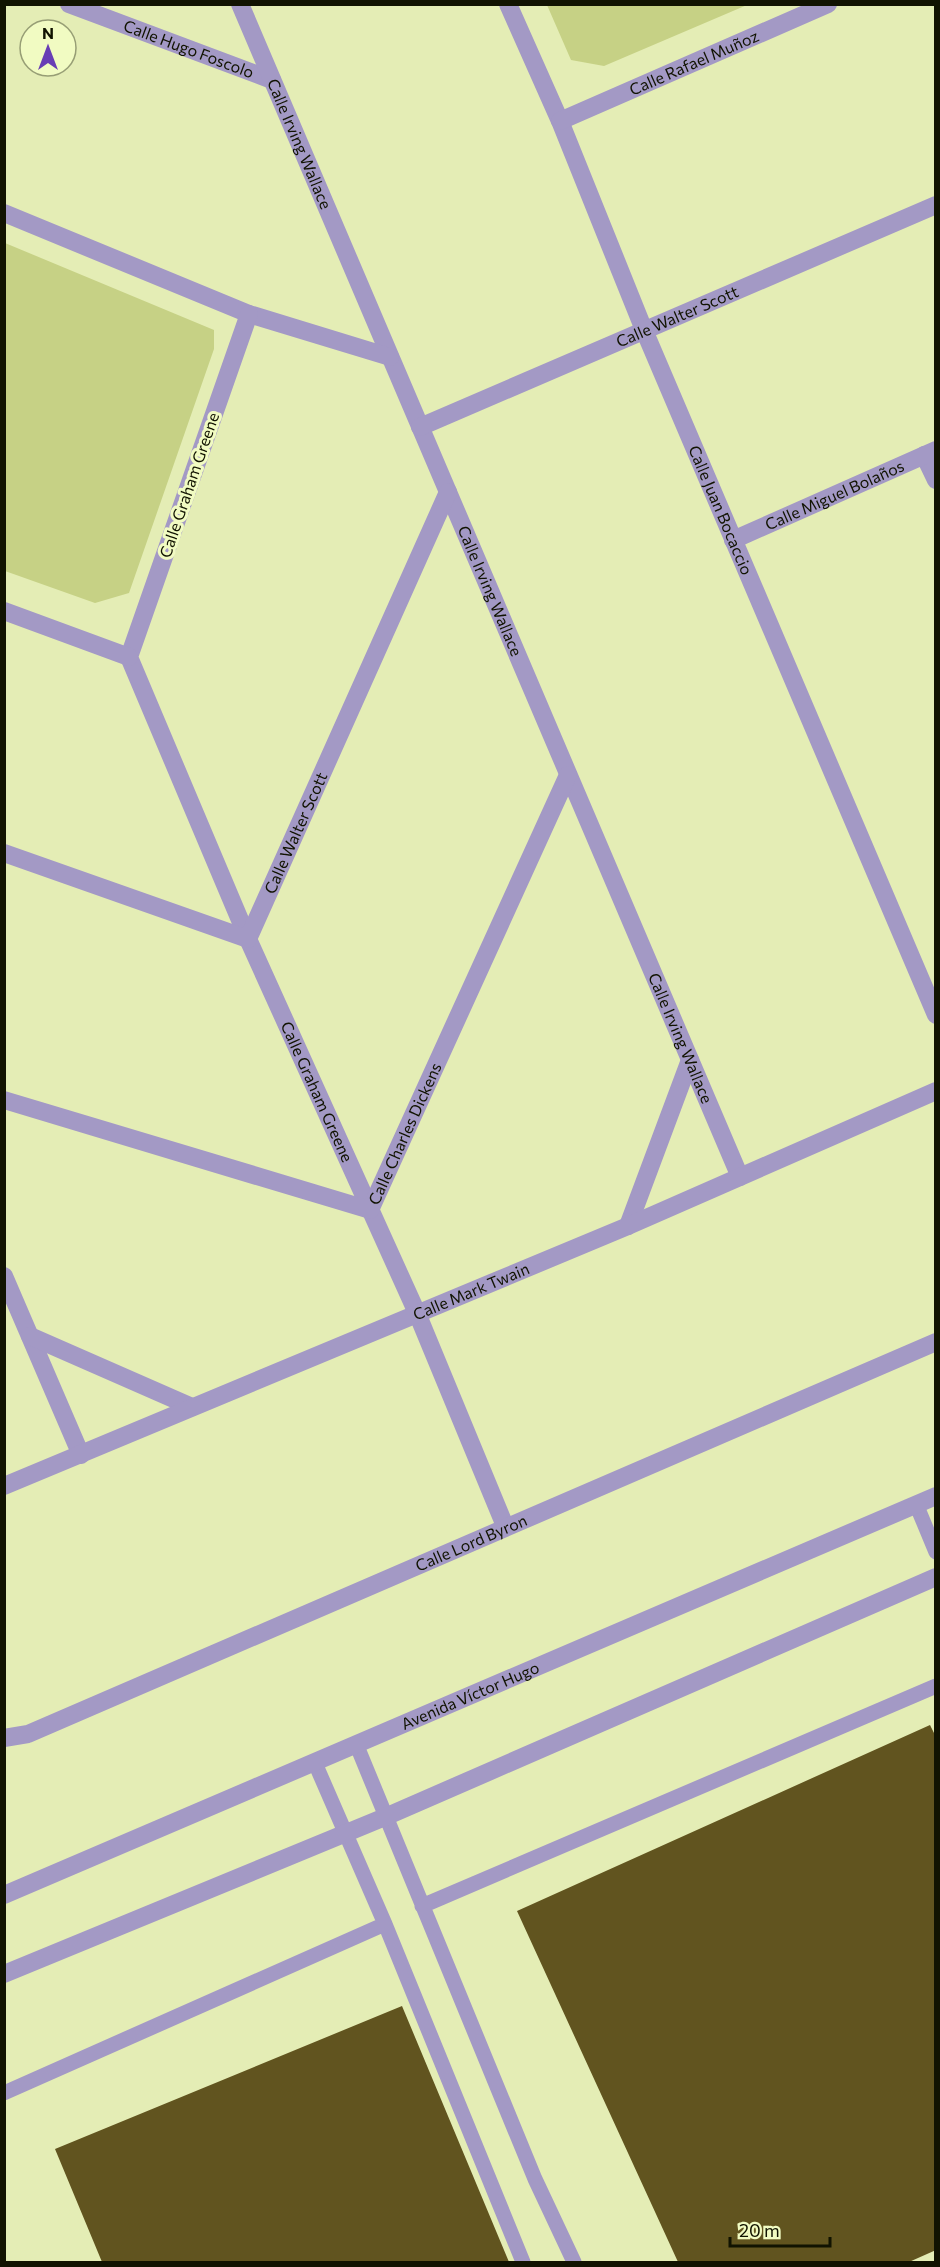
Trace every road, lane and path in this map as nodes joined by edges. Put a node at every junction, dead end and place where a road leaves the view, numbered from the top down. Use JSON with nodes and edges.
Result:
{"nodes":[{"id":1,"x":69,"y":4,"type":"edge"},
{"id":2,"x":240,"y":4,"type":"edge"},
{"id":3,"x":508,"y":4,"type":"edge"},
{"id":4,"x":828,"y":4,"type":"edge"},
{"id":5,"x":272,"y":80,"type":"junction"},
{"id":6,"x":560,"y":121,"type":"junction"},
{"id":7,"x":936,"y":205,"type":"edge"},
{"id":8,"x":4,"y":213,"type":"edge"},
{"id":9,"x":249,"y":314,"type":"junction"},
{"id":10,"x":644,"y":330,"type":"junction"},
{"id":11,"x":390,"y":357,"type":"junction"},
{"id":12,"x":420,"y":428,"type":"junction"},
{"id":13,"x":930,"y":453,"type":"edge"},
{"id":14,"x":936,"y":480,"type":"edge"},
{"id":15,"x":448,"y":492,"type":"junction"},
{"id":16,"x":733,"y":540,"type":"junction"},
{"id":17,"x":4,"y":611,"type":"edge"},
{"id":18,"x":129,"y":657,"type":"junction"},
{"id":19,"x":568,"y":775,"type":"junction"},
{"id":20,"x":4,"y":853,"type":"edge"},
{"id":21,"x":248,"y":939,"type":"junction"},
{"id":22,"x":936,"y":1015,"type":"edge"},
{"id":23,"x":690,"y":1060,"type":"junction"},
{"id":24,"x":936,"y":1091,"type":"edge"},
{"id":25,"x":4,"y":1100,"type":"edge"},
{"id":26,"x":740,"y":1177,"type":"junction"},
{"id":27,"x":370,"y":1210,"type":"junction"},
{"id":28,"x":628,"y":1226,"type":"junction"},
{"id":29,"x":4,"y":1276,"type":"edge"},
{"id":30,"x":417,"y":1313,"type":"junction"},
{"id":31,"x":30,"y":1336,"type":"junction"},
{"id":32,"x":936,"y":1342,"type":"edge"},
{"id":33,"x":192,"y":1407,"type":"junction"},
{"id":34,"x":81,"y":1455,"type":"junction"},
{"id":35,"x":4,"y":1486,"type":"edge"},
{"id":36,"x":936,"y":1496,"type":"edge"},
{"id":37,"x":916,"y":1504,"type":"junction"},
{"id":38,"x":505,"y":1526,"type":"junction"},
{"id":39,"x":936,"y":1552,"type":"edge"},
{"id":40,"x":936,"y":1577,"type":"edge"},
{"id":41,"x":936,"y":1686,"type":"edge"},
{"id":42,"x":4,"y":1738,"type":"edge"},
{"id":43,"x":357,"y":1746,"type":"junction"},
{"id":44,"x":315,"y":1763,"type":"junction"},
{"id":45,"x":385,"y":1817,"type":"junction"},
{"id":46,"x":346,"y":1834,"type":"junction"},
{"id":47,"x":4,"y":1895,"type":"edge"},
{"id":48,"x":422,"y":1906,"type":"junction"},
{"id":49,"x":385,"y":1924,"type":"junction"},
{"id":50,"x":4,"y":1974,"type":"edge"},
{"id":51,"x":4,"y":2093,"type":"edge"},
{"id":52,"x":523,"y":2262,"type":"edge"},
{"id":53,"x":574,"y":2262,"type":"edge"}],
"edges":[{"from":1,"to":5,"type":"street","name":"Calle Hugo Foscolo"},
{"from":2,"to":5,"type":"street","name":"Calle Irving Wallace"},
{"from":3,"to":6,"type":"street","name":"Calle Juan Bocaccio"},
{"from":4,"to":6,"type":"street","name":"Calle Rafael Muñoz"},
{"from":5,"to":11,"type":"street","name":"Calle Irving Wallace"},
{"from":6,"to":10,"type":"street","name":"Calle Juan Bocaccio"},
{"from":7,"to":10,"type":"street","name":"Calle Walter Scott"},
{"from":8,"to":9,"type":"street"},
{"from":9,"to":11,"type":"street"},
{"from":9,"to":18,"type":"street","name":"Calle Graham Greene"},
{"from":10,"to":12,"type":"street","name":"Calle Walter Scott"},
{"from":10,"to":16,"type":"street","name":"Calle Juan Bocaccio"},
{"from":11,"to":12,"type":"street","name":"Calle Irving Wallace"},
{"from":12,"to":15,"type":"street","name":"Calle Irving Wallace"},
{"from":13,"to":14,"type":"street"},
{"from":13,"to":16,"type":"street","name":"Calle Miguel Bolaños"},
{"from":15,"to":19,"type":"street","name":"Calle Irving Wallace"},
{"from":15,"to":21,"type":"street","name":"Calle Walter Scott"},
{"from":16,"to":22,"type":"street","name":"Calle Juan Bocaccio"},
{"from":17,"to":18,"type":"street"},
{"from":18,"to":21,"type":"street","name":"Calle Graham Greene"},
{"from":19,"to":23,"type":"street","name":"Calle Irving Wallace"},
{"from":19,"to":27,"type":"street","name":"Calle Charles Dickens"},
{"from":20,"to":21,"type":"street"},
{"from":21,"to":27,"type":"street","name":"Calle Graham Greene"},
{"from":23,"to":26,"type":"street","name":"Calle Irving Wallace"},
{"from":23,"to":28,"type":"street"},
{"from":24,"to":26,"type":"street","name":"Calle Mark Twain"},
{"from":25,"to":27,"type":"street","name":"Calle Charles Dickens"},
{"from":26,"to":28,"type":"street","name":"Calle Mark Twain"},
{"from":27,"to":30,"type":"street","name":"Calle Graham Greene"},
{"from":28,"to":30,"type":"street","name":"Calle Mark Twain"},
{"from":29,"to":31,"type":"street"},
{"from":30,"to":33,"type":"street","name":"Calle Mark Twain"},
{"from":30,"to":38,"type":"street","name":"Calle Graham Greene"},
{"from":31,"to":33,"type":"street"},
{"from":31,"to":34,"type":"street"},
{"from":32,"to":38,"type":"street","name":"Calle Lord Byron"},
{"from":33,"to":34,"type":"street","name":"Calle Mark Twain"},
{"from":34,"to":35,"type":"street","name":"Calle Mark Twain"},
{"from":36,"to":37,"type":"street","name":"Avenida Víctor Hugo"},
{"from":37,"to":39,"type":"lane"},
{"from":37,"to":43,"type":"street","name":"Avenida Víctor Hugo"},
{"from":38,"to":42,"type":"street","name":"Calle Lord Byron"},
{"from":40,"to":45,"type":"street"},
{"from":41,"to":48,"type":"lane"},
{"from":43,"to":44,"type":"street","name":"Avenida Víctor Hugo"},
{"from":43,"to":45,"type":"lane"},
{"from":44,"to":46,"type":"lane"},
{"from":44,"to":47,"type":"street","name":"Avenida Víctor Hugo"},
{"from":45,"to":46,"type":"street"},
{"from":45,"to":48,"type":"lane"},
{"from":46,"to":49,"type":"lane"},
{"from":46,"to":50,"type":"street"},
{"from":48,"to":53,"type":"lane"},
{"from":49,"to":51,"type":"lane"},
{"from":49,"to":52,"type":"lane"}]}
